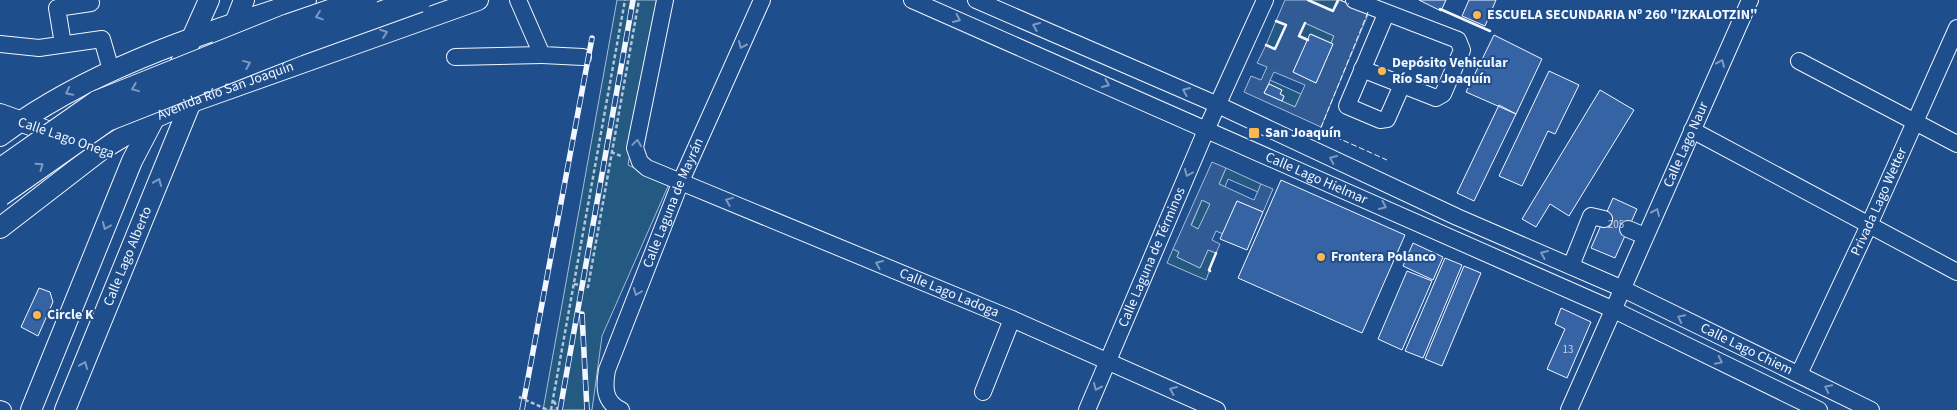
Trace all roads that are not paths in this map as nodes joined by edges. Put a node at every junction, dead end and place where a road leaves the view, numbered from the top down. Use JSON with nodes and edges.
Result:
{"nodes":[{"id":1,"x":209,"y":0,"type":"edge"},
{"id":2,"x":244,"y":0,"type":"edge"},
{"id":3,"x":306,"y":0,"type":"edge"},
{"id":4,"x":365,"y":0,"type":"edge"},
{"id":5,"x":419,"y":0,"type":"edge"},
{"id":6,"x":478,"y":0,"type":"edge"},
{"id":7,"x":518,"y":0,"type":"edge"},
{"id":8,"x":665,"y":0,"type":"edge"},
{"id":9,"x":762,"y":0,"type":"edge"},
{"id":10,"x":912,"y":0,"type":"edge"},
{"id":11,"x":976,"y":0,"type":"edge"},
{"id":12,"x":1266,"y":0,"type":"edge"},
{"id":13,"x":1354,"y":0,"type":"edge"},
{"id":14,"x":1750,"y":0,"type":"edge"},
{"id":15,"x":91,"y":3,"type":"dead end"},
{"id":16,"x":457,"y":3,"type":"edge"},
{"id":17,"x":1386,"y":14,"type":"junction"},
{"id":18,"x":235,"y":23,"type":"junction"},
{"id":19,"x":1957,"y":28,"type":"edge"},
{"id":20,"x":194,"y":39,"type":"junction"},
{"id":21,"x":0,"y":44,"type":"edge"},
{"id":22,"x":63,"y":44,"type":"junction"},
{"id":23,"x":542,"y":55,"type":"junction"},
{"id":24,"x":455,"y":57,"type":"dead end"},
{"id":25,"x":583,"y":57,"type":"dead end"},
{"id":26,"x":1799,"y":61,"type":"dead end"},
{"id":27,"x":1362,"y":69,"type":"junction"},
{"id":28,"x":111,"y":70,"type":"junction"},
{"id":29,"x":1402,"y":85,"type":"junction"},
{"id":30,"x":190,"y":103,"type":"junction"},
{"id":31,"x":1218,"y":105,"type":"junction"},
{"id":32,"x":0,"y":114,"type":"edge"},
{"id":33,"x":154,"y":118,"type":"junction"},
{"id":34,"x":20,"y":121,"type":"junction"},
{"id":35,"x":1915,"y":123,"type":"junction"},
{"id":36,"x":1207,"y":128,"type":"junction"},
{"id":37,"x":1692,"y":130,"type":"junction"},
{"id":38,"x":0,"y":136,"type":"edge"},
{"id":39,"x":1957,"y":144,"type":"edge"},
{"id":40,"x":101,"y":150,"type":"junction"},
{"id":41,"x":132,"y":161,"type":"junction"},
{"id":42,"x":0,"y":171,"type":"edge"},
{"id":43,"x":681,"y":182,"type":"junction"},
{"id":44,"x":0,"y":194,"type":"edge"},
{"id":45,"x":1604,"y":218,"type":"dead end"},
{"id":46,"x":1869,"y":225,"type":"junction"},
{"id":47,"x":0,"y":228,"type":"edge"},
{"id":48,"x":1628,"y":229,"type":"tunnel mouth"},
{"id":49,"x":1645,"y":236,"type":"junction"},
{"id":50,"x":1571,"y":266,"type":"junction"},
{"id":51,"x":1957,"y":272,"type":"edge"},
{"id":52,"x":1621,"y":288,"type":"junction"},
{"id":53,"x":1612,"y":309,"type":"junction"},
{"id":54,"x":1012,"y":319,"type":"junction"},
{"id":55,"x":1108,"y":361,"type":"junction"},
{"id":56,"x":1799,"y":374,"type":"junction"},
{"id":57,"x":983,"y":392,"type":"dead end"},
{"id":58,"x":618,"y":409,"type":"edge"},
{"id":59,"x":31,"y":410,"type":"edge"},
{"id":60,"x":65,"y":410,"type":"edge"},
{"id":61,"x":1087,"y":410,"type":"edge"},
{"id":62,"x":1217,"y":410,"type":"edge"},
{"id":63,"x":1569,"y":410,"type":"edge"},
{"id":64,"x":1819,"y":410,"type":"edge"},
{"id":65,"x":1871,"y":410,"type":"edge"}],
"edges":[{"from":1,"to":20,"type":"main road"},
{"from":2,"to":18,"type":"main road","name":"Calle Lago Alberto"},
{"from":3,"to":18,"type":"main road"},
{"from":4,"to":42,"type":"highway","one_way":true,"bridge":true},
{"from":44,"to":5,"type":"highway","name":"Avenida Río San Joaquín","one_way":true,"bridge":true},
{"from":6,"to":16,"type":"main road","name":"Avenida Río San Joaquín"},
{"from":7,"to":23,"type":"street"},
{"from":43,"to":8,"type":"street","name":"Calle Lago Ladoga","one_way":true},
{"from":9,"to":43,"type":"street","name":"Calle Laguna de Mayrán","one_way":true},
{"from":10,"to":36,"type":"street","name":"Calle Lago Hielmar","one_way":true},
{"from":31,"to":11,"type":"street","name":"Calle Lago Hielmar","one_way":true},
{"from":12,"to":31,"type":"street","name":"Calle Laguna de Términos"},
{"from":13,"to":17,"type":"street"},
{"from":37,"to":14,"type":"street","name":"Calle Lago Naur","one_way":true},
{"from":15,"to":22,"type":"street"},
{"from":30,"to":16,"type":"main road","name":"Avenida Río San Joaquín","one_way":true},
{"from":17,"to":27,"type":"street"},
{"from":17,"to":29,"type":"street"},
{"from":18,"to":20,"type":"main road"},
{"from":18,"to":30,"type":"main road","name":"Calle Lago Alberto"},
{"from":19,"to":35,"type":"street","name":"Privada Lago Wetter"},
{"from":20,"to":28,"type":"main road"},
{"from":20,"to":33,"type":"main road"},
{"from":21,"to":22,"type":"street"},
{"from":22,"to":28,"type":"street"},
{"from":23,"to":24,"type":"street"},
{"from":23,"to":25,"type":"street"},
{"from":26,"to":35,"type":"street"},
{"from":27,"to":29,"type":"street"},
{"from":27,"to":29,"type":"street"},
{"from":28,"to":34,"type":"main road","one_way":true},
{"from":30,"to":33,"type":"main road","name":"Avenida Río San Joaquín"},
{"from":60,"to":30,"type":"main road","name":"Calle Lago Alberto","one_way":true},
{"from":31,"to":36,"type":"street","name":"Calle Laguna de Términos"},
{"from":50,"to":31,"type":"street","name":"Calle Lago Hielmar","one_way":true},
{"from":32,"to":34,"type":"main road","name":"Calle Lago Onega"},
{"from":33,"to":40,"type":"main road","name":"Avenida Río San Joaquín"},
{"from":33,"to":41,"type":"main road"},
{"from":34,"to":38,"type":"main road"},
{"from":34,"to":40,"type":"main road","name":"Calle Lago Onega"},
{"from":35,"to":39,"type":"street"},
{"from":35,"to":46,"type":"street","name":"Privada Lago Wetter"},
{"from":36,"to":53,"type":"street","name":"Calle Lago Hielmar","one_way":true},
{"from":36,"to":55,"type":"street","name":"Calle Laguna de Términos","one_way":true},
{"from":37,"to":46,"type":"street"},
{"from":49,"to":37,"type":"street","name":"Calle Lago Naur","one_way":true},
{"from":40,"to":41,"type":"main road","name":"Calle Lago Onega"},
{"from":40,"to":47,"type":"main road","name":"Avenida Río San Joaquín"},
{"from":41,"to":59,"type":"main road","one_way":true},
{"from":54,"to":43,"type":"street","name":"Calle Lago Ladoga","one_way":true},
{"from":43,"to":58,"type":"street","name":"Calle Laguna de Mayrán","one_way":true},
{"from":45,"to":50,"type":"street"},
{"from":46,"to":51,"type":"street"},
{"from":46,"to":56,"type":"street","name":"Privada Lago Wetter"},
{"from":48,"to":49,"type":"street"},
{"from":49,"to":52,"type":"street","name":"Calle Lago Naur"},
{"from":50,"to":52,"type":"street","name":"Calle Lago Hielmar"},
{"from":52,"to":53,"type":"street","name":"Calle Lago Naur"},
{"from":56,"to":52,"type":"street","name":"Calle Lago Chiem","one_way":true},
{"from":53,"to":63,"type":"street","name":"Calle Lago Naur"},
{"from":53,"to":64,"type":"street","name":"Calle Lago Chiem","one_way":true},
{"from":54,"to":55,"type":"street","name":"Calle Lago Ladoga"},
{"from":54,"to":57,"type":"street"},
{"from":55,"to":61,"type":"street","name":"Calle Laguna de Términos","one_way":true},
{"from":62,"to":55,"type":"street","name":"Calle Lago Ladoga","one_way":true},
{"from":65,"to":56,"type":"street","name":"Calle Lago Chiem","one_way":true}]}
